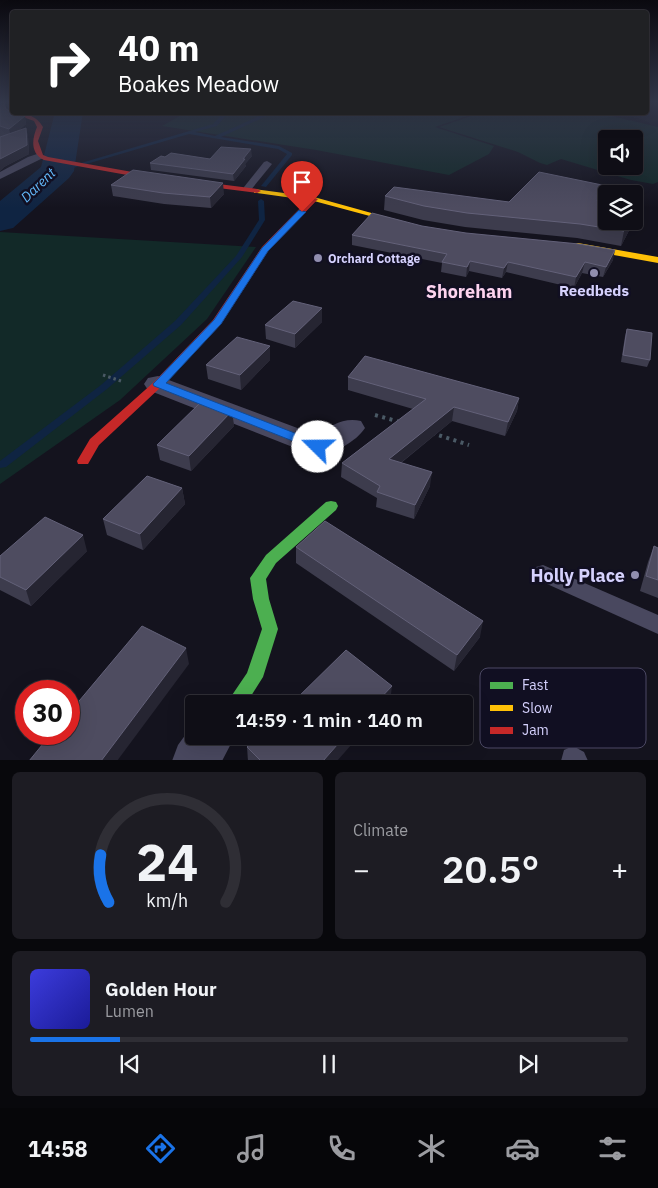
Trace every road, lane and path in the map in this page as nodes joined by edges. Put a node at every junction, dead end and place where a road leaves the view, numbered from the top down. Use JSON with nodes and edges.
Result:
{"nodes":[{"id":1,"x":36,"y":137,"type":"edge"},
{"id":2,"x":43,"y":158,"type":"junction"},
{"id":3,"x":267,"y":164,"type":"dead end"},
{"id":4,"x":0,"y":176,"type":"edge"},
{"id":5,"x":247,"y":189,"type":"junction"},
{"id":6,"x":314,"y":199,"type":"junction"},
{"id":7,"x":422,"y":228,"type":"edge"},
{"id":8,"x":568,"y":245,"type":"edge"},
{"id":9,"x":658,"y":260,"type":"edge"},
{"id":10,"x":103,"y":375,"type":"dead end"},
{"id":11,"x":126,"y":383,"type":"dead end"},
{"id":12,"x":158,"y":384,"type":"junction"},
{"id":13,"x":404,"y":424,"type":"edge"},
{"id":14,"x":350,"y":428,"type":"joint"},
{"id":15,"x":423,"y":430,"type":"edge"},
{"id":16,"x":470,"y":444,"type":"dead end"},
{"id":17,"x":83,"y":461,"type":"dead end"},
{"id":18,"x":332,"y":506,"type":"dead end"},
{"id":19,"x":543,"y":573,"type":"dead end"},
{"id":20,"x":658,"y":625,"type":"edge"},
{"id":21,"x":241,"y":695,"type":"edge"},
{"id":22,"x":206,"y":745,"type":"edge"},
{"id":23,"x":195,"y":760,"type":"edge"}],
"edges":[{"from":1,"to":2,"type":"street"},
{"from":2,"to":4,"type":"lane"},
{"from":2,"to":5,"type":"street"},
{"from":3,"to":5,"type":"lane"},
{"from":5,"to":6,"type":"street"},
{"from":6,"to":7,"type":"street"},
{"from":6,"to":12,"type":"street"},
{"from":8,"to":9,"type":"street"},
{"from":10,"to":11,"type":"path"},
{"from":12,"to":14,"type":"street"},
{"from":12,"to":17,"type":"street"},
{"from":13,"to":14,"type":"path"},
{"from":15,"to":16,"type":"path"},
{"from":18,"to":21,"type":"street"},
{"from":19,"to":20,"type":"lane"},
{"from":22,"to":23,"type":"street"}]}
